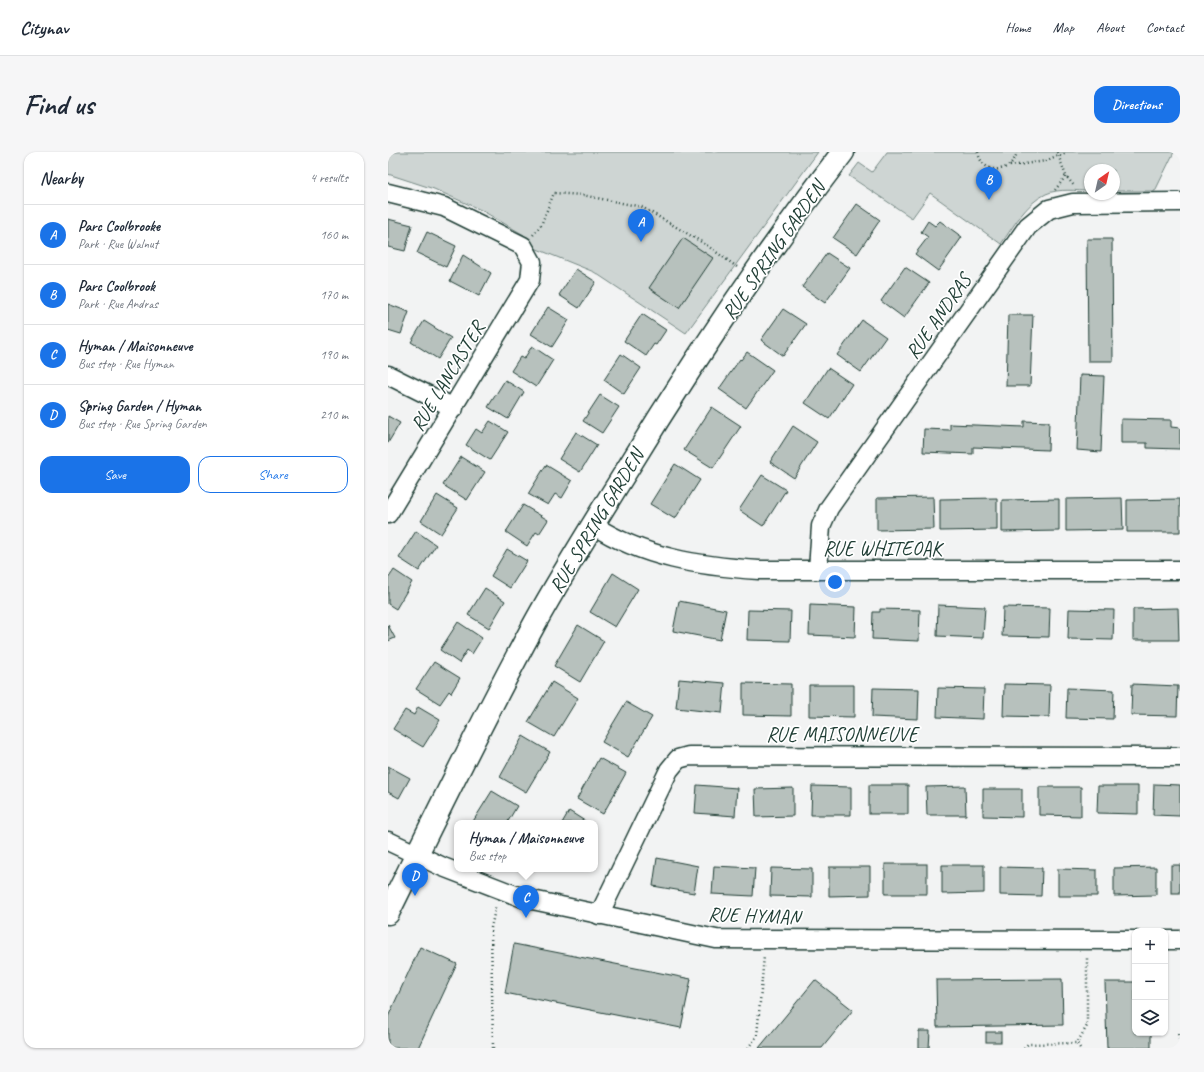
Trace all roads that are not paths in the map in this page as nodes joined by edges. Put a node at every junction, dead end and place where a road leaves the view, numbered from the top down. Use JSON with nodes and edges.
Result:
{"nodes":[{"id":1,"x":843,"y":152,"type":"edge"},
{"id":2,"x":388,"y":193,"type":"edge"},
{"id":3,"x":1180,"y":202,"type":"edge"},
{"id":4,"x":388,"y":375,"type":"edge"},
{"id":5,"x":454,"y":408,"type":"junction"},
{"id":6,"x":388,"y":514,"type":"edge"},
{"id":7,"x":593,"y":525,"type":"junction"},
{"id":8,"x":818,"y":570,"type":"junction"},
{"id":9,"x":1180,"y":570,"type":"edge"},
{"id":10,"x":1180,"y":757,"type":"edge"},
{"id":11,"x":388,"y":841,"type":"edge"},
{"id":12,"x":417,"y":854,"type":"junction"},
{"id":13,"x":454,"y":871,"type":"edge"},
{"id":14,"x":456,"y":872,"type":"edge"},
{"id":15,"x":388,"y":913,"type":"edge"},
{"id":16,"x":599,"y":914,"type":"junction"},
{"id":17,"x":1132,"y":940,"type":"edge"},
{"id":18,"x":1168,"y":940,"type":"edge"},
{"id":19,"x":1180,"y":940,"type":"edge"}],
"edges":[{"from":1,"to":7,"type":"street","name":"RUE SPRING GARDEN"},
{"from":2,"to":5,"type":"street","name":"RUE LANCASTER"},
{"from":3,"to":8,"type":"street","name":"RUE ANDRAS"},
{"from":4,"to":5,"type":"street"},
{"from":5,"to":6,"type":"street","name":"RUE LANCASTER"},
{"from":7,"to":8,"type":"street","name":"RUE WHITEOAK"},
{"from":7,"to":12,"type":"street","name":"RUE SPRING GARDEN"},
{"from":8,"to":9,"type":"street","name":"RUE WHITEOAK"},
{"from":10,"to":16,"type":"street","name":"RUE MAISONNEUVE"},
{"from":11,"to":12,"type":"street","name":"RUE HYMAN"},
{"from":12,"to":13,"type":"street","name":"RUE HYMAN"},
{"from":12,"to":15,"type":"street","name":"RUE SPRING GARDEN"},
{"from":14,"to":16,"type":"street","name":"RUE HYMAN"},
{"from":16,"to":17,"type":"street","name":"RUE HYMAN"},
{"from":18,"to":19,"type":"street"}]}
